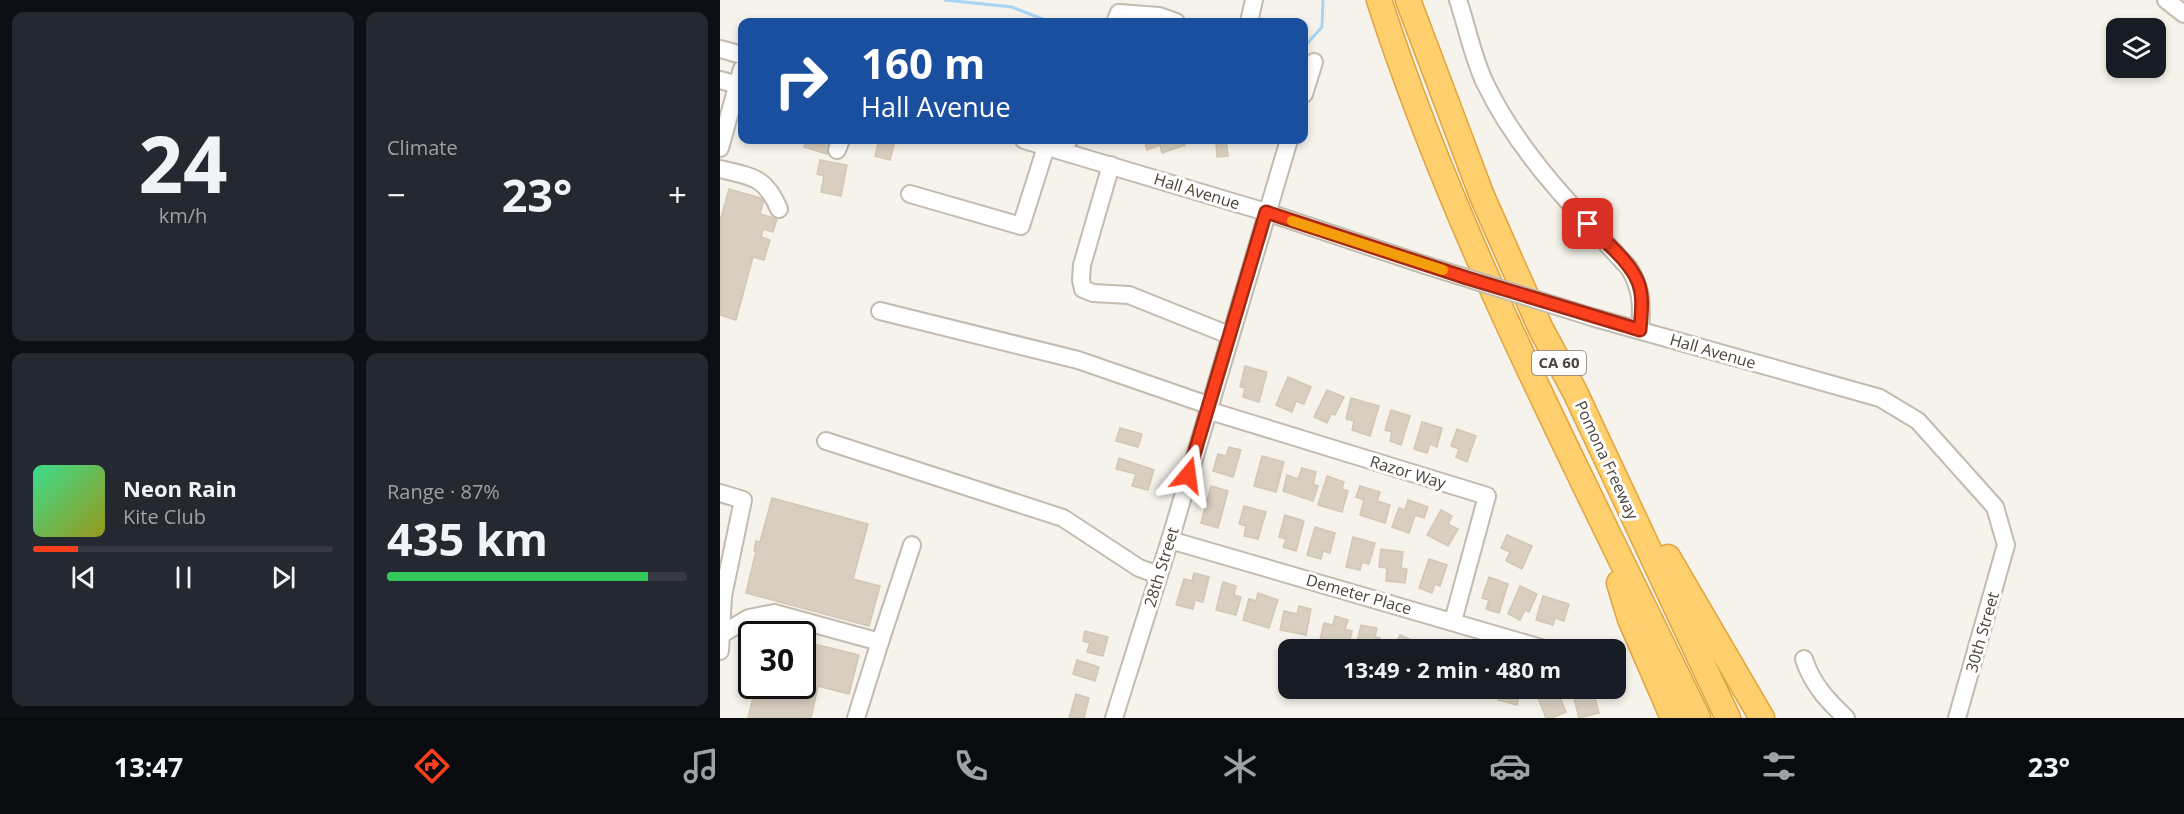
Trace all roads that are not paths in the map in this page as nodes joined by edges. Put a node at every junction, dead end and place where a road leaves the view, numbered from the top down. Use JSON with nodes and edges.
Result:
{"nodes":[{"id":1,"x":1254,"y":0,"type":"edge"},
{"id":2,"x":1379,"y":0,"type":"edge"},
{"id":3,"x":1408,"y":0,"type":"edge"},
{"id":4,"x":1458,"y":0,"type":"edge"},
{"id":5,"x":2166,"y":0,"type":"edge"},
{"id":6,"x":2184,"y":14,"type":"edge"},
{"id":7,"x":1117,"y":18,"type":"edge"},
{"id":8,"x":1165,"y":18,"type":"edge"},
{"id":9,"x":1251,"y":18,"type":"edge"},
{"id":10,"x":720,"y":49,"type":"edge"},
{"id":11,"x":738,"y":54,"type":"edge"},
{"id":12,"x":720,"y":80,"type":"edge"},
{"id":13,"x":738,"y":85,"type":"joint"},
{"id":14,"x":1037,"y":144,"type":"edge"},
{"id":15,"x":1056,"y":144,"type":"edge"},
{"id":16,"x":1288,"y":144,"type":"edge"},
{"id":17,"x":1046,"y":147,"type":"junction"},
{"id":18,"x":720,"y":148,"type":"edge"},
{"id":19,"x":1111,"y":165,"type":"junction"},
{"id":20,"x":720,"y":169,"type":"edge"},
{"id":21,"x":910,"y":194,"type":"dead end"},
{"id":22,"x":779,"y":209,"type":"dead end"},
{"id":23,"x":1266,"y":212,"type":"junction"},
{"id":24,"x":880,"y":310,"type":"dead end"},
{"id":25,"x":1640,"y":330,"type":"junction"},
{"id":26,"x":1229,"y":335,"type":"junction"},
{"id":27,"x":1575,"y":392,"type":"junction"},
{"id":28,"x":1207,"y":408,"type":"junction"},
{"id":29,"x":826,"y":441,"type":"dead end"},
{"id":30,"x":720,"y":493,"type":"edge"},
{"id":31,"x":1598,"y":514,"type":"junction"},
{"id":32,"x":1170,"y":540,"type":"junction"},
{"id":33,"x":912,"y":545,"type":"dead end"},
{"id":34,"x":2006,"y":545,"type":"joint"},
{"id":35,"x":1159,"y":575,"type":"junction"},
{"id":36,"x":1453,"y":621,"type":"junction"},
{"id":37,"x":1512,"y":639,"type":"edge"},
{"id":38,"x":721,"y":640,"type":"edge"},
{"id":39,"x":880,"y":642,"type":"junction"},
{"id":40,"x":1804,"y":659,"type":"dead end"},
{"id":41,"x":856,"y":718,"type":"edge"},
{"id":42,"x":1114,"y":718,"type":"edge"},
{"id":43,"x":1673,"y":718,"type":"edge"},
{"id":44,"x":1698,"y":718,"type":"edge"},
{"id":45,"x":1728,"y":718,"type":"edge"},
{"id":46,"x":1762,"y":718,"type":"edge"},
{"id":47,"x":1846,"y":718,"type":"edge"},
{"id":48,"x":1957,"y":718,"type":"edge"}],
"edges":[{"from":1,"to":9,"type":"street"},
{"from":2,"to":31,"type":"highway","name":"Pomona Freeway","number":"CA 60"},
{"from":3,"to":27,"type":"highway","name":"Pomona Freeway","number":"CA 60"},
{"from":4,"to":25,"type":"street"},
{"from":5,"to":6,"type":"street"},
{"from":7,"to":8,"type":"street"},
{"from":10,"to":11,"type":"street"},
{"from":12,"to":13,"type":"street"},
{"from":13,"to":18,"type":"street"},
{"from":14,"to":17,"type":"street","name":"Hall Avenue"},
{"from":15,"to":17,"type":"street"},
{"from":16,"to":23,"type":"street","name":"28th Street"},
{"from":17,"to":19,"type":"street","name":"Hall Avenue"},
{"from":17,"to":21,"type":"street"},
{"from":19,"to":23,"type":"street","name":"Hall Avenue"},
{"from":19,"to":26,"type":"street"},
{"from":20,"to":22,"type":"street"},
{"from":23,"to":25,"type":"street","name":"Hall Avenue","bridge":true},
{"from":23,"to":26,"type":"street","name":"28th Street"},
{"from":24,"to":28,"type":"street"},
{"from":25,"to":34,"type":"street","name":"Hall Avenue"},
{"from":26,"to":28,"type":"street","name":"28th Street"},
{"from":27,"to":45,"type":"highway","name":"Pomona Freeway","number":"CA 60"},
{"from":27,"to":46,"type":"highway"},
{"from":28,"to":32,"type":"street","name":"28th Street"},
{"from":28,"to":36,"type":"street","name":"Razor Way"},
{"from":29,"to":35,"type":"street"},
{"from":30,"to":38,"type":"street"},
{"from":31,"to":43,"type":"highway"},
{"from":31,"to":44,"type":"highway","name":"Pomona Freeway","number":"CA 60"},
{"from":32,"to":35,"type":"street","name":"28th Street"},
{"from":32,"to":36,"type":"street","name":"Demeter Place"},
{"from":33,"to":39,"type":"street"},
{"from":34,"to":48,"type":"street","name":"30th Street"},
{"from":35,"to":42,"type":"street","name":"28th Street"},
{"from":36,"to":37,"type":"street","name":"Demeter Place"},
{"from":38,"to":39,"type":"street"},
{"from":39,"to":41,"type":"street"},
{"from":40,"to":47,"type":"street"}]}
